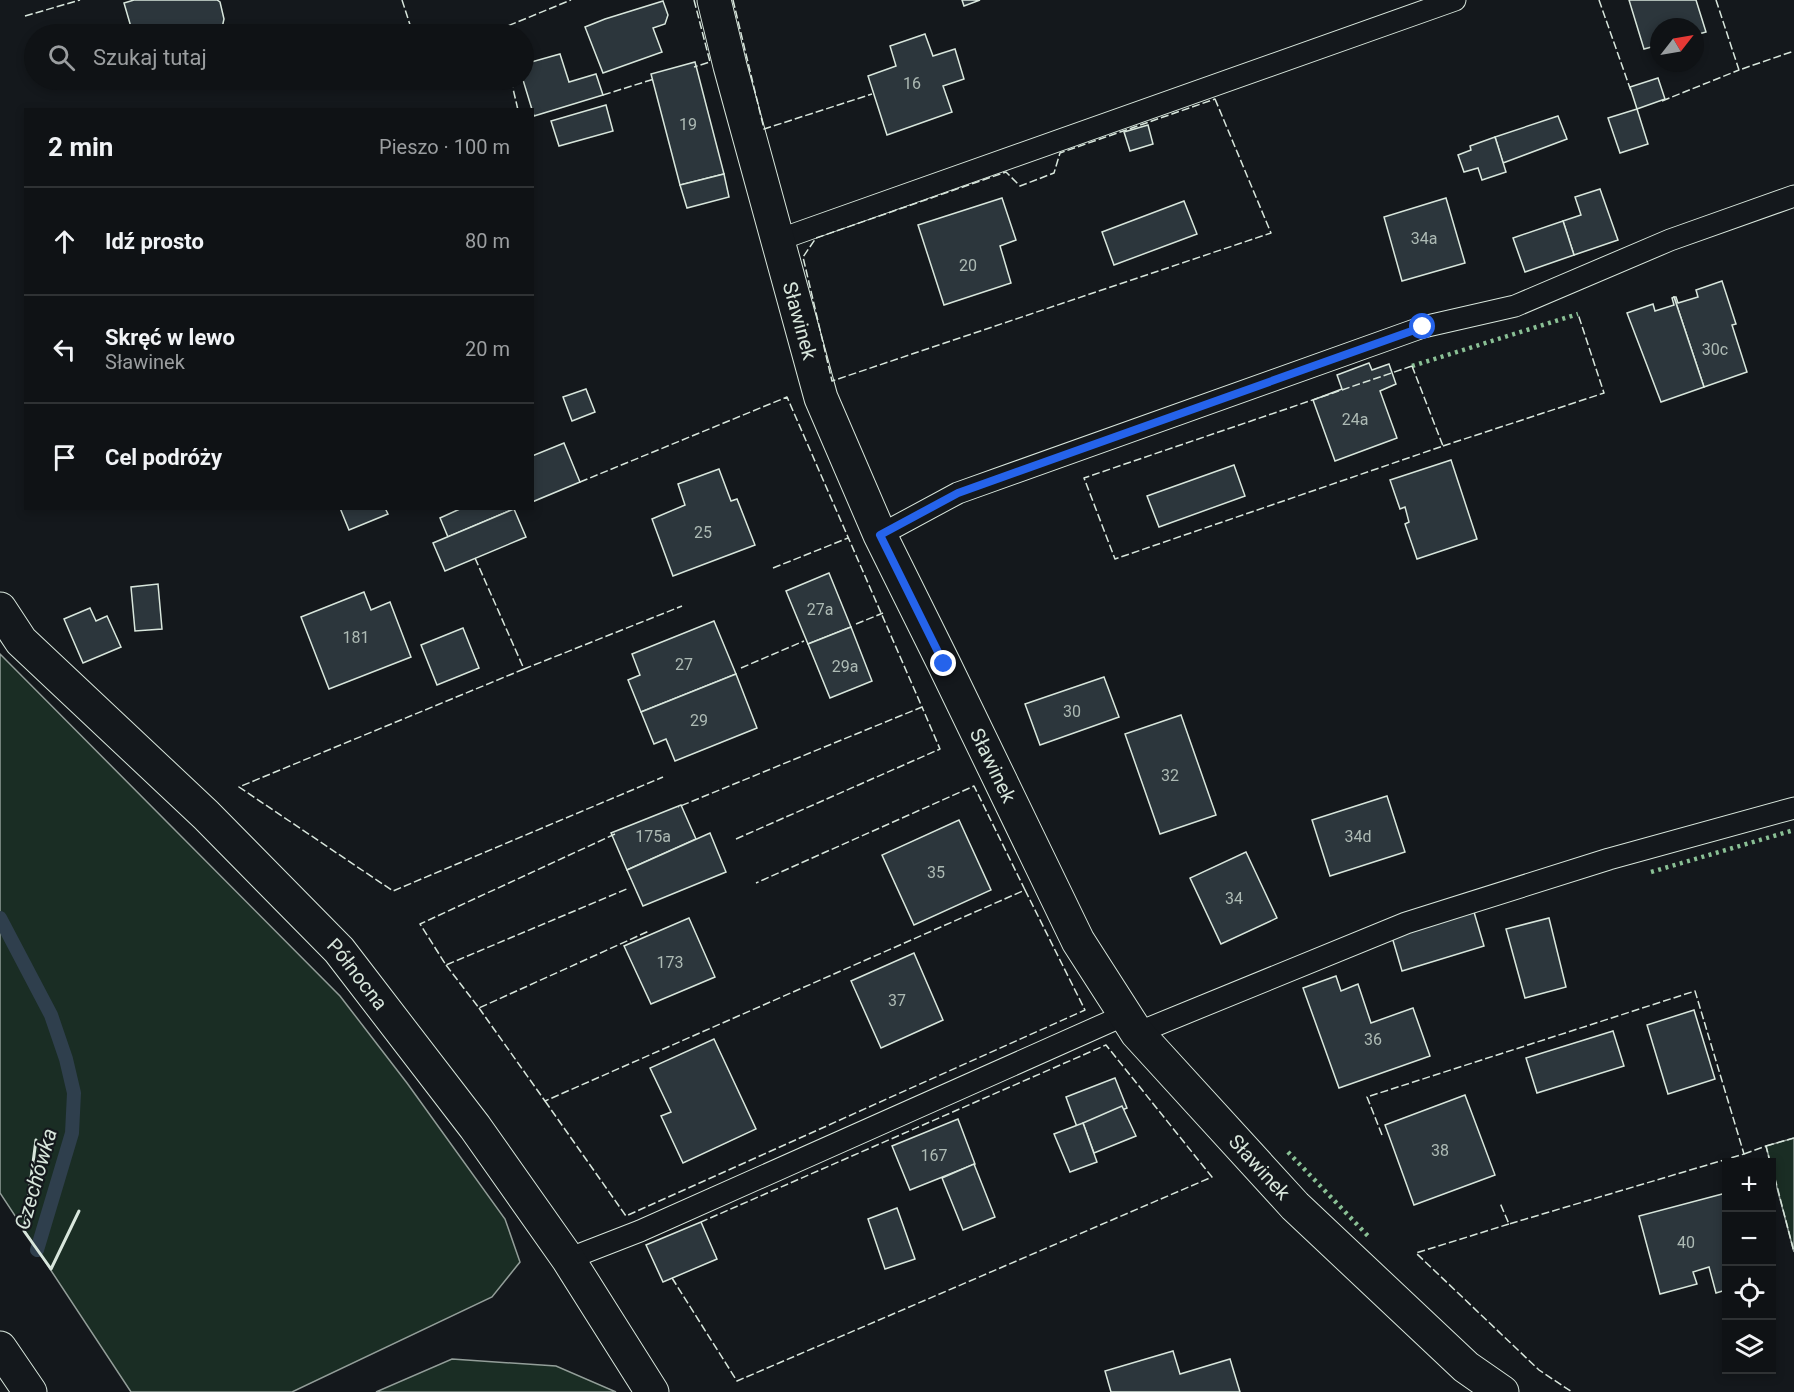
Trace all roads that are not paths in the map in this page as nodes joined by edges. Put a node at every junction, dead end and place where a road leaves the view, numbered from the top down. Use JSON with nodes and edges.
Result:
{"nodes":[{"id":1,"x":714,"y":0,"type":"edge"},
{"id":2,"x":1455,"y":0,"type":"edge"},
{"id":3,"x":1794,"y":196,"type":"edge"},
{"id":4,"x":778,"y":240,"type":"junction"},
{"id":5,"x":880,"y":535,"type":"junction"},
{"id":6,"x":0,"y":609,"type":"edge"},
{"id":7,"x":1794,"y":808,"type":"edge"},
{"id":8,"x":1131,"y":1024,"type":"junction"},
{"id":9,"x":568,"y":1259,"type":"junction"},
{"id":10,"x":0,"y":1348,"type":"edge"},
{"id":11,"x":30,"y":1392,"type":"edge"},
{"id":12,"x":652,"y":1392,"type":"edge"},
{"id":13,"x":1502,"y":1392,"type":"edge"}],
"edges":[{"from":1,"to":4,"type":"street","name":"Sławinek"},
{"from":2,"to":4,"type":"lane"},
{"from":3,"to":5,"type":"lane"},
{"from":4,"to":5,"type":"street","name":"Sławinek"},
{"from":5,"to":8,"type":"street","name":"Sławinek"},
{"from":6,"to":9,"type":"street","name":"Północna"},
{"from":7,"to":8,"type":"lane"},
{"from":8,"to":9,"type":"lane"},
{"from":8,"to":13,"type":"street","name":"Sławinek"},
{"from":9,"to":12,"type":"street","name":"Północna"},
{"from":10,"to":11,"type":"street"}]}
